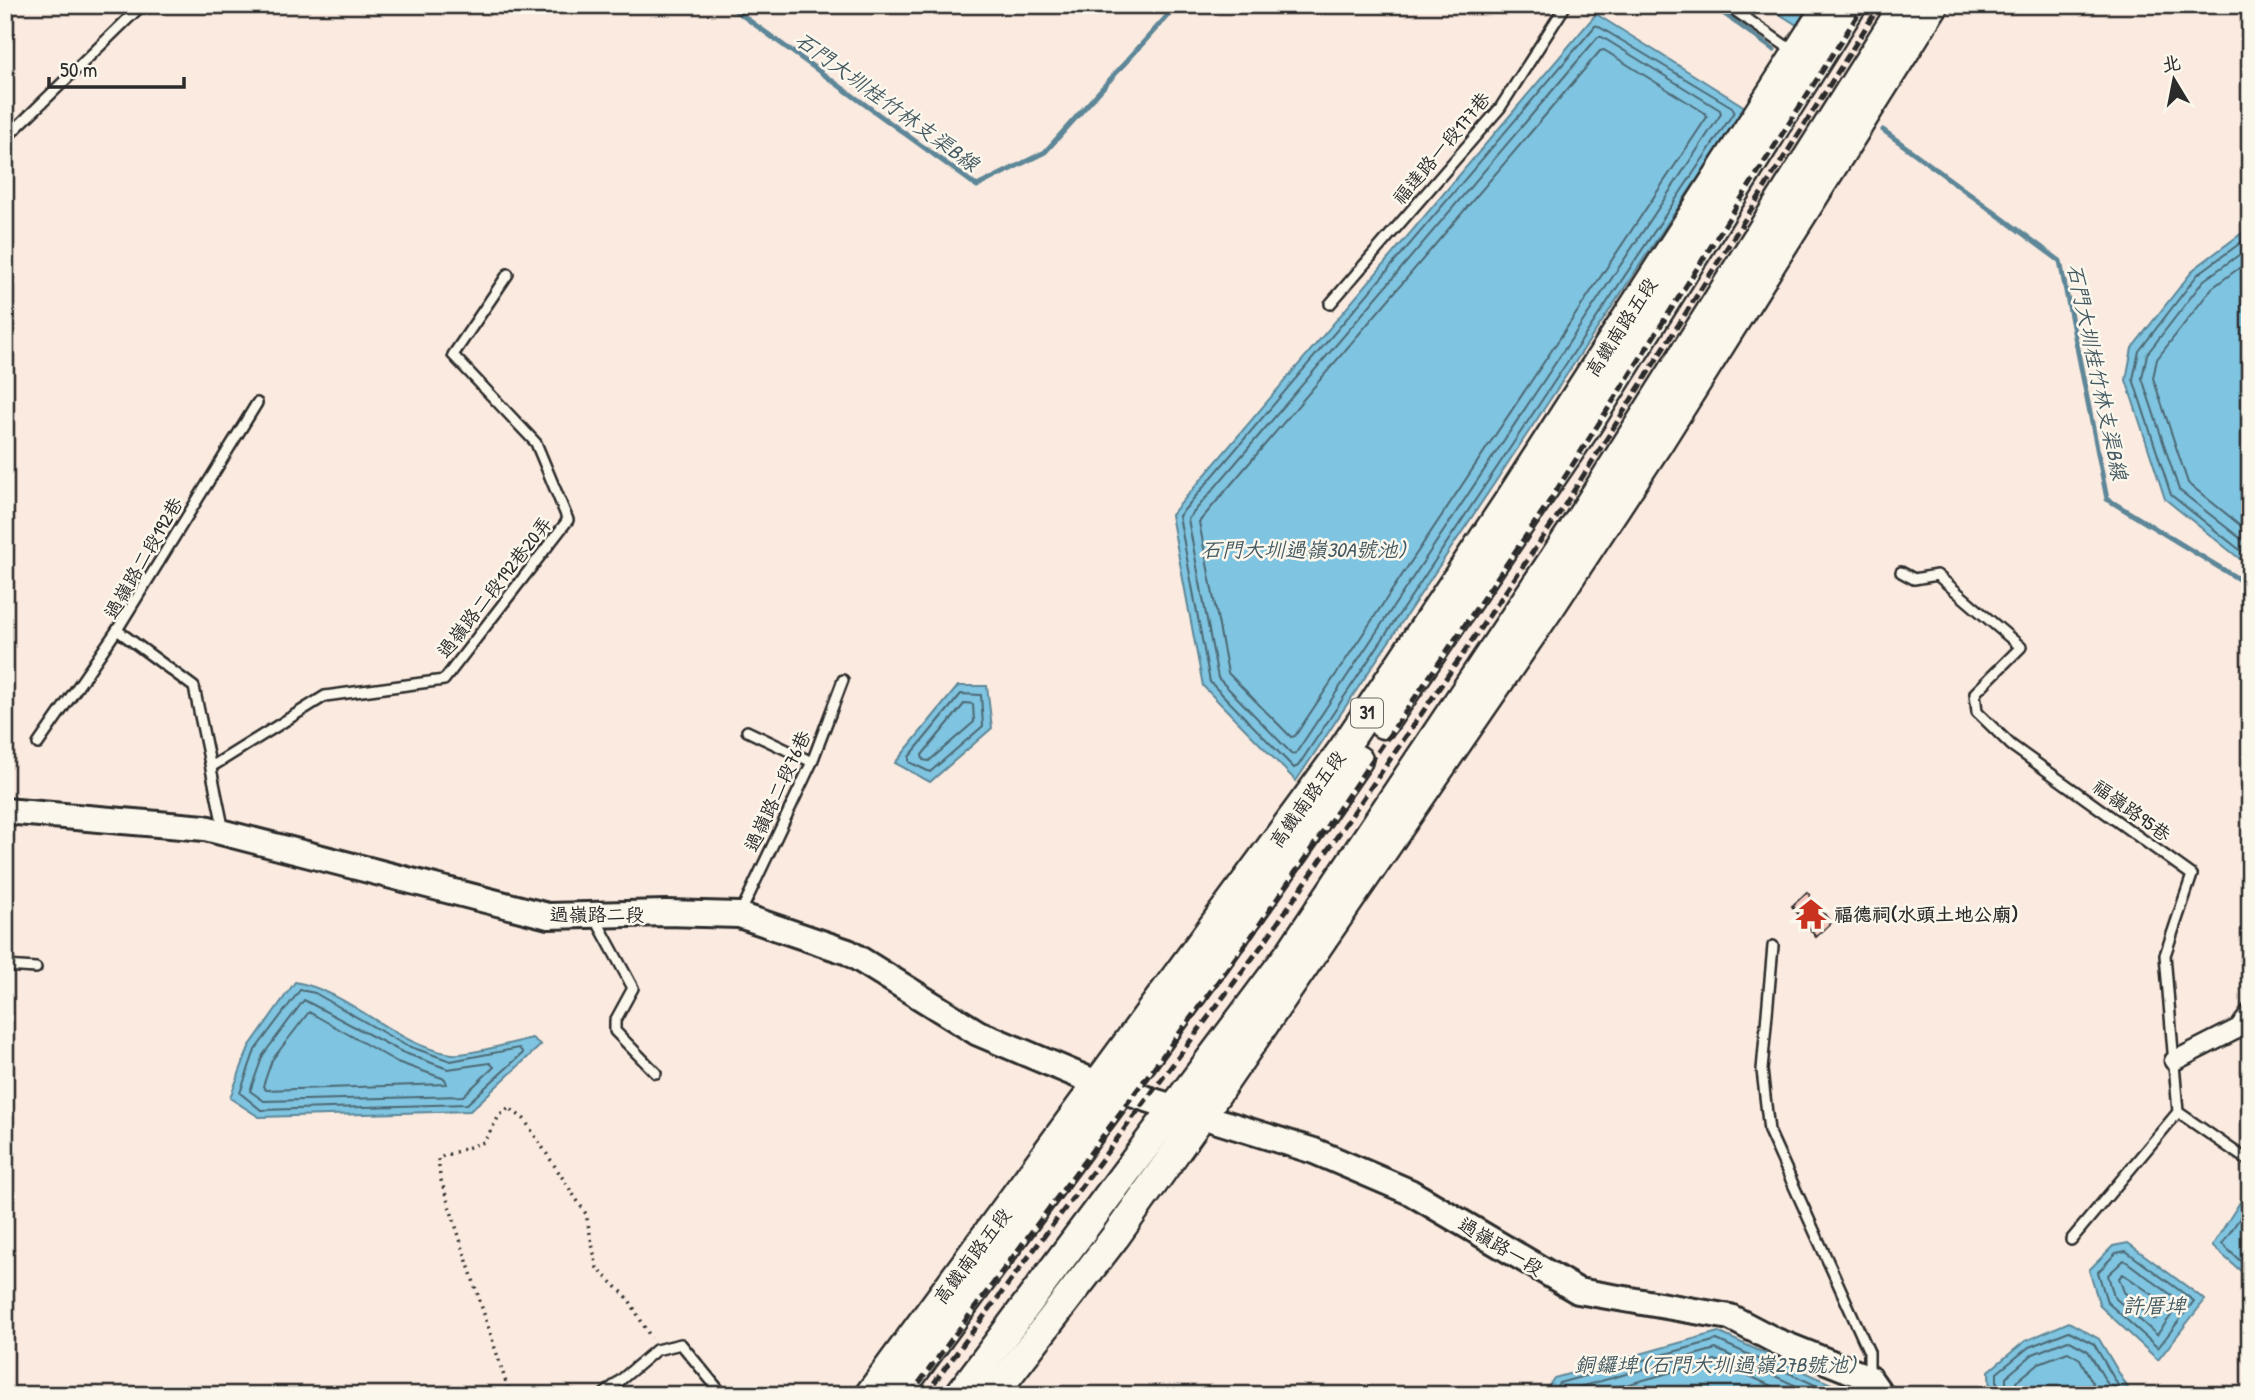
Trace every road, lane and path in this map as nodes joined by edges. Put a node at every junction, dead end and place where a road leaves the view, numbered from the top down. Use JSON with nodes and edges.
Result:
{"nodes":[{"id":1,"x":142,"y":5,"type":"edge"},
{"id":2,"x":1566,"y":5,"type":"edge"},
{"id":3,"x":1727,"y":5,"type":"edge"},
{"id":4,"x":1828,"y":5,"type":"edge"},
{"id":5,"x":1852,"y":5,"type":"edge"},
{"id":6,"x":1905,"y":5,"type":"edge"},
{"id":7,"x":1934,"y":5,"type":"edge"},
{"id":8,"x":1797,"y":54,"type":"junction"},
{"id":9,"x":5,"y":139,"type":"edge"},
{"id":10,"x":1694,"y":215,"type":"junction"},
{"id":11,"x":508,"y":274,"type":"dead end"},
{"id":12,"x":1329,"y":304,"type":"dead end"},
{"id":13,"x":1658,"y":314,"type":"junction"},
{"id":14,"x":257,"y":403,"type":"dead end"},
{"id":15,"x":1659,"y":442,"type":"junction"},
{"id":16,"x":1573,"y":530,"type":"junction"},
{"id":17,"x":1901,"y":572,"type":"dead end"},
{"id":18,"x":117,"y":630,"type":"junction"},
{"id":19,"x":843,"y":680,"type":"dead end"},
{"id":20,"x":747,"y":731,"type":"dead end"},
{"id":21,"x":38,"y":744,"type":"dead end"},
{"id":22,"x":812,"y":762,"type":"junction"},
{"id":23,"x":211,"y":767,"type":"junction"},
{"id":24,"x":5,"y":811,"type":"edge"},
{"id":25,"x":224,"y":832,"type":"junction"},
{"id":26,"x":739,"y":915,"type":"junction"},
{"id":27,"x":593,"y":916,"type":"junction"},
{"id":28,"x":1773,"y":946,"type":"dead end"},
{"id":29,"x":5,"y":966,"type":"edge"},
{"id":30,"x":36,"y":968,"type":"dead end"},
{"id":31,"x":2250,"y":1013,"type":"edge"},
{"id":32,"x":2174,"y":1060,"type":"junction"},
{"id":33,"x":656,"y":1073,"type":"dead end"},
{"id":34,"x":1109,"y":1087,"type":"junction"},
{"id":35,"x":1190,"y":1111,"type":"junction"},
{"id":36,"x":2178,"y":1112,"type":"junction"},
{"id":37,"x":2249,"y":1161,"type":"edge"},
{"id":38,"x":2071,"y":1240,"type":"dead end"},
{"id":39,"x":656,"y":1349,"type":"junction"},
{"id":40,"x":926,"y":1355,"type":"junction"},
{"id":41,"x":1875,"y":1386,"type":"edge"},
{"id":42,"x":510,"y":1395,"type":"edge"},
{"id":43,"x":603,"y":1395,"type":"edge"},
{"id":44,"x":723,"y":1395,"type":"edge"},
{"id":45,"x":869,"y":1395,"type":"edge"},
{"id":46,"x":881,"y":1395,"type":"edge"},
{"id":47,"x":897,"y":1395,"type":"edge"},
{"id":48,"x":958,"y":1395,"type":"edge"},
{"id":49,"x":993,"y":1395,"type":"edge"}],
"edges":[{"from":1,"to":9,"type":"lane"},
{"from":2,"to":12,"type":"lane","name":"福達路一段177巷"},
{"from":3,"to":8,"type":"lane"},
{"from":4,"to":8,"type":"main road","name":"高鐵南路五段","number":"31"},
{"from":5,"to":13,"type":"main road","name":"高鐵南路五段","number":"31"},
{"from":6,"to":16,"type":"main road"},
{"from":7,"to":15,"type":"main road"},
{"from":8,"to":10,"type":"main road","name":"高鐵南路五段","number":"31"},
{"from":10,"to":13,"type":"main road"},
{"from":10,"to":34,"type":"main road","name":"高鐵南路五段","number":"31"},
{"from":11,"to":23,"type":"lane","name":"過嶺路二段192巷20弄"},
{"from":13,"to":34,"type":"main road","name":"高鐵南路五段","number":"31"},
{"from":14,"to":18,"type":"lane","name":"過嶺路二段192巷"},
{"from":15,"to":16,"type":"main road"},
{"from":15,"to":35,"type":"main road"},
{"from":16,"to":35,"type":"main road"},
{"from":17,"to":32,"type":"lane","name":"福嶺路95巷"},
{"from":18,"to":21,"type":"lane"},
{"from":18,"to":23,"type":"lane","name":"過嶺路二段192巷"},
{"from":19,"to":22,"type":"lane","name":"過嶺路二段76巷"},
{"from":20,"to":22,"type":"lane"},
{"from":22,"to":26,"type":"lane","name":"過嶺路二段76巷"},
{"from":23,"to":25,"type":"lane","name":"過嶺路二段192巷"},
{"from":24,"to":25,"type":"street","name":"過嶺路二段"},
{"from":25,"to":27,"type":"street","name":"過嶺路二段"},
{"from":26,"to":27,"type":"street","name":"過嶺路二段"},
{"from":26,"to":34,"type":"street","name":"過嶺路二段"},
{"from":27,"to":33,"type":"lane"},
{"from":28,"to":41,"type":"lane"},
{"from":29,"to":30,"type":"lane"},
{"from":31,"to":32,"type":"street"},
{"from":32,"to":36,"type":"lane","name":"福嶺路95巷"},
{"from":34,"to":35,"type":"street","name":"過嶺路一段"},
{"from":34,"to":40,"type":"main road","name":"高鐵南路五段","number":"31"},
{"from":34,"to":45,"type":"main road","name":"高鐵南路五段","number":"31"},
{"from":35,"to":41,"type":"street","name":"過嶺路一段"},
{"from":35,"to":48,"type":"main road"},
{"from":35,"to":49,"type":"main road"},
{"from":36,"to":37,"type":"lane"},
{"from":36,"to":38,"type":"lane"},
{"from":39,"to":42,"type":"path"},
{"from":39,"to":43,"type":"lane"},
{"from":39,"to":44,"type":"lane"},
{"from":40,"to":46,"type":"main road"},
{"from":40,"to":47,"type":"main road","name":"高鐵南路五段","number":"31"}]}
